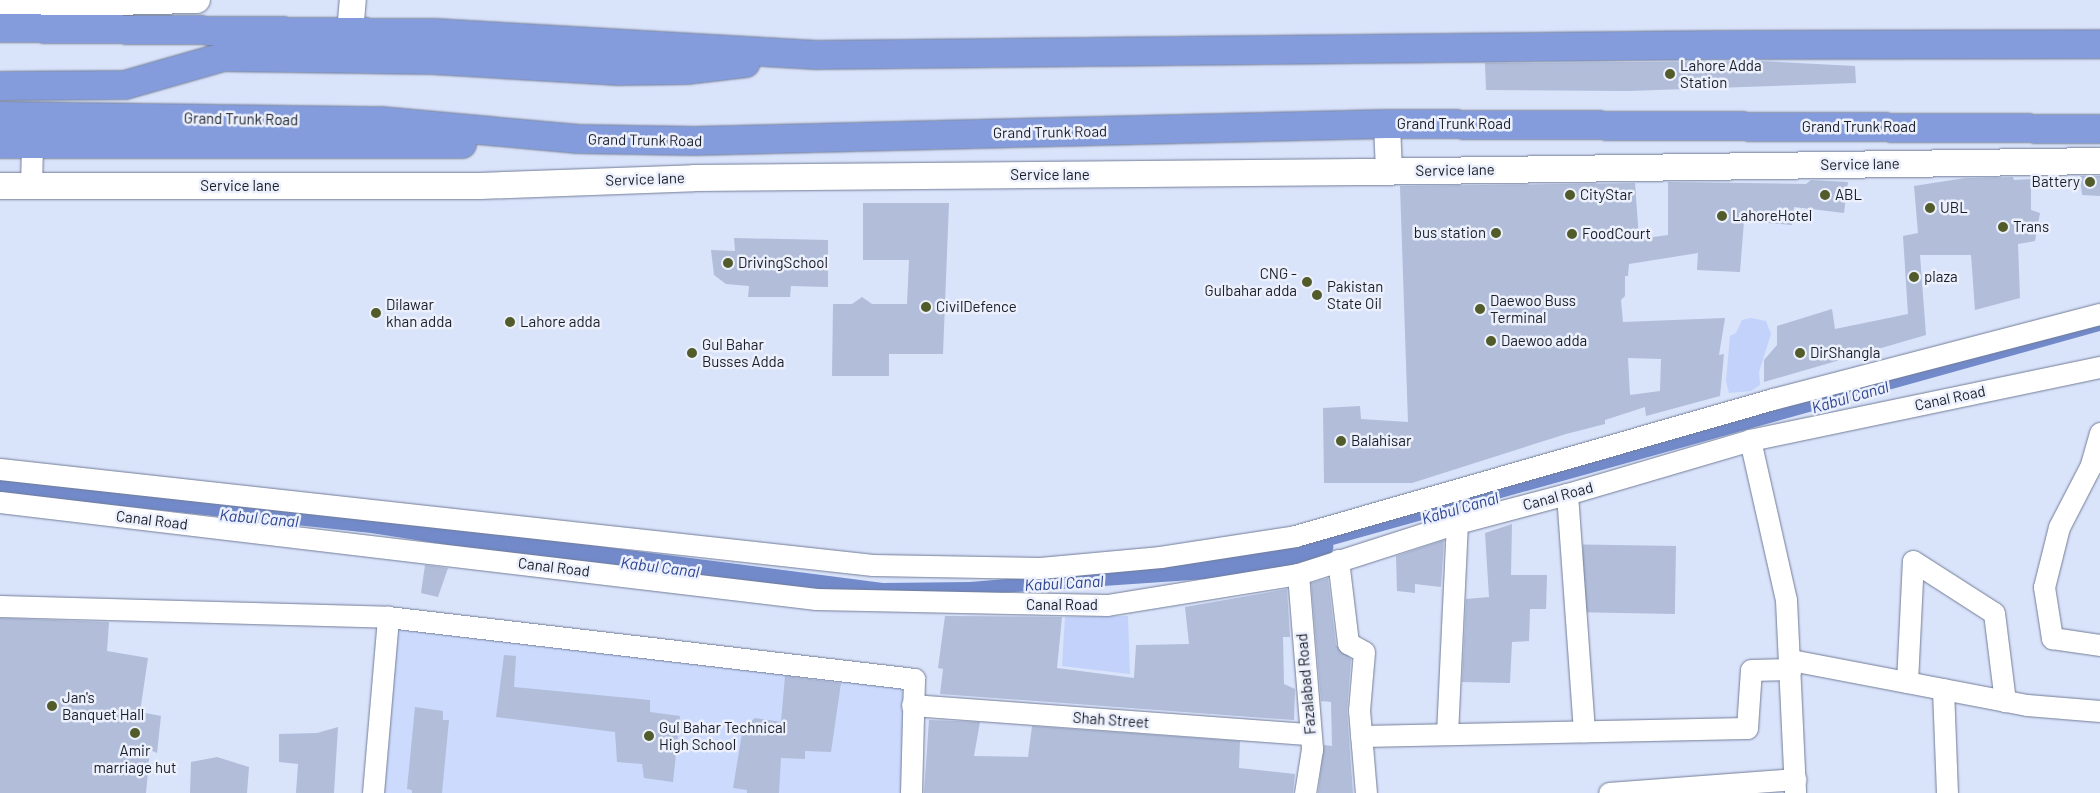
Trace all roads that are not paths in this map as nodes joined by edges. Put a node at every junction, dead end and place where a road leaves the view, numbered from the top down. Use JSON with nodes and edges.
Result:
{"nodes":[{"id":1,"x":197,"y":0,"type":"edge"},
{"id":2,"x":353,"y":0,"type":"edge"},
{"id":3,"x":124,"y":1,"type":"edge"},
{"id":4,"x":0,"y":5,"type":"edge"},
{"id":5,"x":0,"y":28,"type":"edge"},
{"id":6,"x":350,"y":32,"type":"junction"},
{"id":7,"x":2100,"y":44,"type":"edge"},
{"id":8,"x":815,"y":55,"type":"junction"},
{"id":9,"x":0,"y":86,"type":"edge"},
{"id":10,"x":0,"y":116,"type":"edge"},
{"id":11,"x":1386,"y":124,"type":"junction"},
{"id":12,"x":2100,"y":129,"type":"edge"},
{"id":13,"x":578,"y":139,"type":"junction"},
{"id":14,"x":694,"y":141,"type":"junction"},
{"id":15,"x":0,"y":144,"type":"edge"},
{"id":16,"x":32,"y":144,"type":"junction"},
{"id":17,"x":2100,"y":161,"type":"edge"},
{"id":18,"x":1389,"y":172,"type":"junction"},
{"id":19,"x":694,"y":178,"type":"junction"},
{"id":20,"x":0,"y":186,"type":"edge"},
{"id":21,"x":31,"y":186,"type":"junction"},
{"id":22,"x":2100,"y":314,"type":"edge"},
{"id":23,"x":2100,"y":367,"type":"edge"},
{"id":24,"x":2100,"y":433,"type":"edge"},
{"id":25,"x":1750,"y":440,"type":"junction"},
{"id":26,"x":0,"y":469,"type":"edge"},
{"id":27,"x":1567,"y":494,"type":"junction"},
{"id":28,"x":0,"y":502,"type":"edge"},
{"id":29,"x":1458,"y":522,"type":"junction"},
{"id":30,"x":1338,"y":560,"type":"junction"},
{"id":31,"x":1298,"y":574,"type":"junction"},
{"id":32,"x":0,"y":606,"type":"edge"},
{"id":33,"x":388,"y":617,"type":"junction"},
{"id":34,"x":2100,"y":645,"type":"edge"},
{"id":35,"x":1791,"y":664,"type":"junction"},
{"id":36,"x":1907,"y":682,"type":"junction"},
{"id":37,"x":1943,"y":689,"type":"junction"},
{"id":38,"x":2005,"y":701,"type":"junction"},
{"id":39,"x":912,"y":705,"type":"junction"},
{"id":40,"x":2100,"y":711,"type":"edge"},
{"id":41,"x":1584,"y":731,"type":"junction"},
{"id":42,"x":1310,"y":734,"type":"junction"},
{"id":43,"x":1447,"y":734,"type":"junction"},
{"id":44,"x":1362,"y":736,"type":"junction"},
{"id":45,"x":1795,"y":786,"type":"edge"},
{"id":46,"x":373,"y":793,"type":"edge"},
{"id":47,"x":911,"y":793,"type":"edge"},
{"id":48,"x":1305,"y":793,"type":"edge"},
{"id":49,"x":1366,"y":793,"type":"edge"},
{"id":50,"x":1609,"y":793,"type":"edge"},
{"id":51,"x":1947,"y":793,"type":"edge"}],
"edges":[{"from":1,"to":3,"type":"street"},
{"from":2,"to":6,"type":"street"},
{"from":3,"to":4,"type":"street"},
{"from":5,"to":6,"type":"highway"},
{"from":6,"to":8,"type":"highway"},
{"from":7,"to":8,"type":"highway"},
{"from":8,"to":9,"type":"highway"},
{"from":10,"to":13,"type":"highway","name":"Grand Trunk Road"},
{"from":11,"to":12,"type":"highway","name":"Grand Trunk Road"},
{"from":11,"to":14,"type":"highway","name":"Grand Trunk Road"},
{"from":11,"to":18,"type":"street"},
{"from":13,"to":14,"type":"highway","name":"Grand Trunk Road"},
{"from":13,"to":16,"type":"highway"},
{"from":14,"to":19,"type":"street"},
{"from":15,"to":16,"type":"highway"},
{"from":16,"to":21,"type":"street"},
{"from":17,"to":18,"type":"street","name":"Service lane"},
{"from":18,"to":19,"type":"street","name":"Service lane"},
{"from":19,"to":21,"type":"street","name":"Service lane"},
{"from":20,"to":21,"type":"street","name":"Service lane"},
{"from":22,"to":26,"type":"street"},
{"from":23,"to":25,"type":"street","name":"Canal Road"},
{"from":24,"to":34,"type":"street"},
{"from":25,"to":27,"type":"street","name":"Canal Road"},
{"from":25,"to":35,"type":"street"},
{"from":27,"to":29,"type":"street","name":"Canal Road"},
{"from":27,"to":41,"type":"street"},
{"from":28,"to":31,"type":"street","name":"Canal Road"},
{"from":29,"to":30,"type":"street","name":"Canal Road"},
{"from":29,"to":43,"type":"street"},
{"from":30,"to":31,"type":"street","name":"Canal Road"},
{"from":30,"to":44,"type":"street"},
{"from":31,"to":42,"type":"street","name":"Fazalabad Road"},
{"from":32,"to":33,"type":"street"},
{"from":33,"to":39,"type":"street"},
{"from":33,"to":46,"type":"street"},
{"from":35,"to":36,"type":"street"},
{"from":35,"to":41,"type":"street"},
{"from":35,"to":45,"type":"street"},
{"from":36,"to":37,"type":"street"},
{"from":36,"to":38,"type":"street"},
{"from":37,"to":38,"type":"street"},
{"from":37,"to":51,"type":"street"},
{"from":38,"to":40,"type":"street"},
{"from":39,"to":42,"type":"street","name":"Shah Street"},
{"from":39,"to":47,"type":"street"},
{"from":41,"to":43,"type":"street"},
{"from":42,"to":48,"type":"street","name":"Fazalabad Road"},
{"from":43,"to":44,"type":"street"},
{"from":44,"to":49,"type":"street"},
{"from":45,"to":50,"type":"street"}]}
